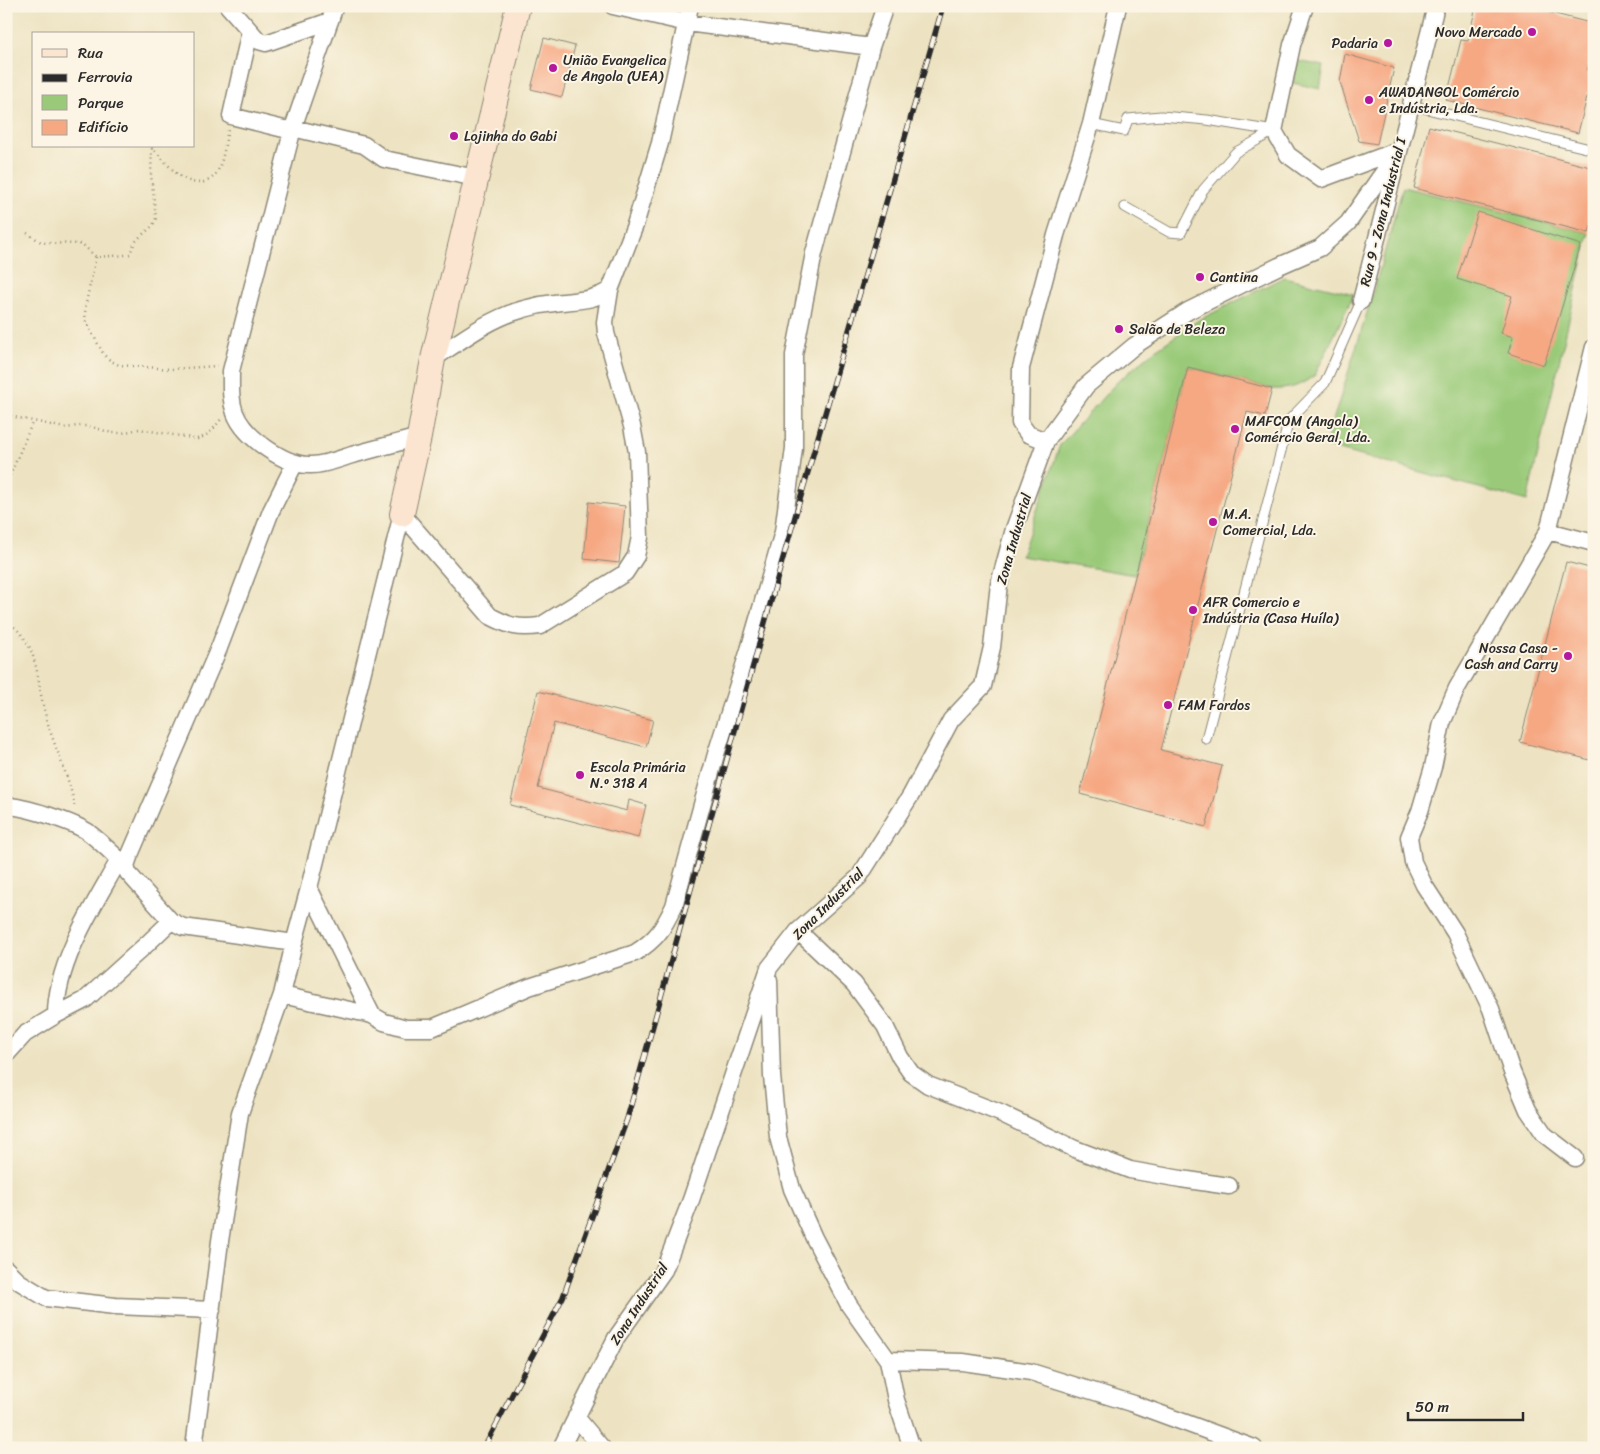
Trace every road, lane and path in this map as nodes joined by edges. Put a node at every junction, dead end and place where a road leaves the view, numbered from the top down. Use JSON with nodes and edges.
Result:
{"nodes":[{"id":1,"x":228,"y":6,"type":"edge"},
{"id":2,"x":518,"y":6,"type":"edge"},
{"id":3,"x":613,"y":6,"type":"edge"},
{"id":4,"x":690,"y":6,"type":"edge"},
{"id":5,"x":884,"y":6,"type":"edge"},
{"id":6,"x":1118,"y":6,"type":"edge"},
{"id":7,"x":1305,"y":6,"type":"edge"},
{"id":8,"x":1436,"y":6,"type":"edge"},
{"id":9,"x":332,"y":14,"type":"edge"},
{"id":10,"x":687,"y":23,"type":"junction"},
{"id":11,"x":250,"y":31,"type":"junction"},
{"id":12,"x":871,"y":47,"type":"junction"},
{"id":13,"x":1411,"y":105,"type":"junction"},
{"id":14,"x":230,"y":116,"type":"junction"},
{"id":15,"x":1091,"y":124,"type":"junction"},
{"id":16,"x":293,"y":130,"type":"junction"},
{"id":17,"x":1274,"y":131,"type":"junction"},
{"id":18,"x":152,"y":148,"type":"edge"},
{"id":19,"x":154,"y":148,"type":"edge"},
{"id":20,"x":1399,"y":150,"type":"junction"},
{"id":21,"x":1594,"y":150,"type":"edge"},
{"id":22,"x":476,"y":178,"type":"junction"},
{"id":23,"x":1125,"y":207,"type":"dead end"},
{"id":24,"x":27,"y":233,"type":"dead end"},
{"id":25,"x":96,"y":257,"type":"junction"},
{"id":26,"x":610,"y":290,"type":"junction"},
{"id":27,"x":1360,"y":301,"type":"joint"},
{"id":28,"x":1594,"y":347,"type":"edge"},
{"id":29,"x":433,"y":359,"type":"junction"},
{"id":30,"x":233,"y":364,"type":"junction"},
{"id":31,"x":233,"y":403,"type":"junction"},
{"id":32,"x":6,"y":415,"type":"edge"},
{"id":33,"x":33,"y":421,"type":"junction"},
{"id":34,"x":419,"y":437,"type":"junction"},
{"id":35,"x":1046,"y":441,"type":"junction"},
{"id":36,"x":295,"y":463,"type":"junction"},
{"id":37,"x":6,"y":485,"type":"edge"},
{"id":38,"x":402,"y":514,"type":"junction"},
{"id":39,"x":1548,"y":531,"type":"junction"},
{"id":40,"x":1594,"y":543,"type":"edge"},
{"id":41,"x":6,"y":622,"type":"edge"},
{"id":42,"x":1206,"y":739,"type":"dead end"},
{"id":43,"x":6,"y":806,"type":"edge"},
{"id":44,"x":78,"y":827,"type":"junction"},
{"id":45,"x":122,"y":863,"type":"junction"},
{"id":46,"x":309,"y":888,"type":"junction"},
{"id":47,"x":170,"y":920,"type":"junction"},
{"id":48,"x":798,"y":931,"type":"junction"},
{"id":49,"x":294,"y":943,"type":"junction"},
{"id":50,"x":769,"y":968,"type":"junction"},
{"id":51,"x":282,"y":995,"type":"junction"},
{"id":52,"x":56,"y":1014,"type":"junction"},
{"id":53,"x":372,"y":1015,"type":"junction"},
{"id":54,"x":6,"y":1055,"type":"edge"},
{"id":55,"x":1575,"y":1158,"type":"dead end"},
{"id":56,"x":1229,"y":1186,"type":"dead end"},
{"id":57,"x":6,"y":1269,"type":"edge"},
{"id":58,"x":212,"y":1310,"type":"junction"},
{"id":59,"x":888,"y":1360,"type":"junction"},
{"id":60,"x":576,"y":1417,"type":"junction"},
{"id":61,"x":194,"y":1448,"type":"edge"},
{"id":62,"x":561,"y":1448,"type":"edge"},
{"id":63,"x":602,"y":1448,"type":"edge"},
{"id":64,"x":912,"y":1448,"type":"edge"},
{"id":65,"x":1254,"y":1448,"type":"edge"}],
"edges":[{"from":1,"to":11,"type":"street"},
{"from":2,"to":22,"type":"street"},
{"from":3,"to":10,"type":"street"},
{"from":4,"to":10,"type":"street"},
{"from":5,"to":12,"type":"street"},
{"from":6,"to":15,"type":"street"},
{"from":7,"to":17,"type":"street"},
{"from":8,"to":13,"type":"street","name":"Rua 9 - Zona Industrial I"},
{"from":9,"to":11,"type":"street"},
{"from":9,"to":16,"type":"street"},
{"from":10,"to":12,"type":"street"},
{"from":10,"to":26,"type":"street"},
{"from":11,"to":14,"type":"street"},
{"from":12,"to":53,"type":"street"},
{"from":13,"to":20,"type":"street","name":"Rua 9 - Zona Industrial I"},
{"from":13,"to":21,"type":"lane"},
{"from":14,"to":16,"type":"street"},
{"from":14,"to":19,"type":"path"},
{"from":15,"to":17,"type":"lane"},
{"from":15,"to":35,"type":"street"},
{"from":16,"to":22,"type":"street"},
{"from":16,"to":30,"type":"street"},
{"from":17,"to":20,"type":"street"},
{"from":17,"to":23,"type":"lane"},
{"from":18,"to":25,"type":"path"},
{"from":20,"to":27,"type":"street","name":"Rua 9 - Zona Industrial I"},
{"from":20,"to":35,"type":"street","name":"Zona Industrial"},
{"from":22,"to":29,"type":"street"},
{"from":24,"to":25,"type":"path"},
{"from":25,"to":30,"type":"path"},
{"from":26,"to":29,"type":"street"},
{"from":26,"to":38,"type":"street"},
{"from":27,"to":42,"type":"lane"},
{"from":28,"to":39,"type":"street"},
{"from":29,"to":34,"type":"street"},
{"from":30,"to":31,"type":"street"},
{"from":31,"to":33,"type":"path"},
{"from":31,"to":36,"type":"street"},
{"from":32,"to":33,"type":"path"},
{"from":33,"to":37,"type":"path"},
{"from":34,"to":36,"type":"street"},
{"from":34,"to":38,"type":"street"},
{"from":35,"to":48,"type":"street","name":"Zona Industrial"},
{"from":36,"to":45,"type":"street"},
{"from":38,"to":46,"type":"street"},
{"from":39,"to":40,"type":"street"},
{"from":39,"to":55,"type":"street"},
{"from":41,"to":44,"type":"path"},
{"from":43,"to":44,"type":"street"},
{"from":44,"to":45,"type":"street"},
{"from":45,"to":47,"type":"street"},
{"from":45,"to":52,"type":"street"},
{"from":46,"to":49,"type":"street"},
{"from":46,"to":53,"type":"street"},
{"from":47,"to":49,"type":"street"},
{"from":47,"to":52,"type":"street"},
{"from":48,"to":50,"type":"street","name":"Zona Industrial"},
{"from":48,"to":56,"type":"street"},
{"from":49,"to":51,"type":"street"},
{"from":50,"to":59,"type":"street"},
{"from":50,"to":60,"type":"street","name":"Zona Industrial"},
{"from":51,"to":53,"type":"street"},
{"from":51,"to":58,"type":"street"},
{"from":52,"to":54,"type":"street"},
{"from":57,"to":58,"type":"street"},
{"from":58,"to":61,"type":"street"},
{"from":59,"to":64,"type":"street"},
{"from":59,"to":65,"type":"street"},
{"from":60,"to":62,"type":"street","name":"Zona Industrial"},
{"from":60,"to":63,"type":"street"}]}
